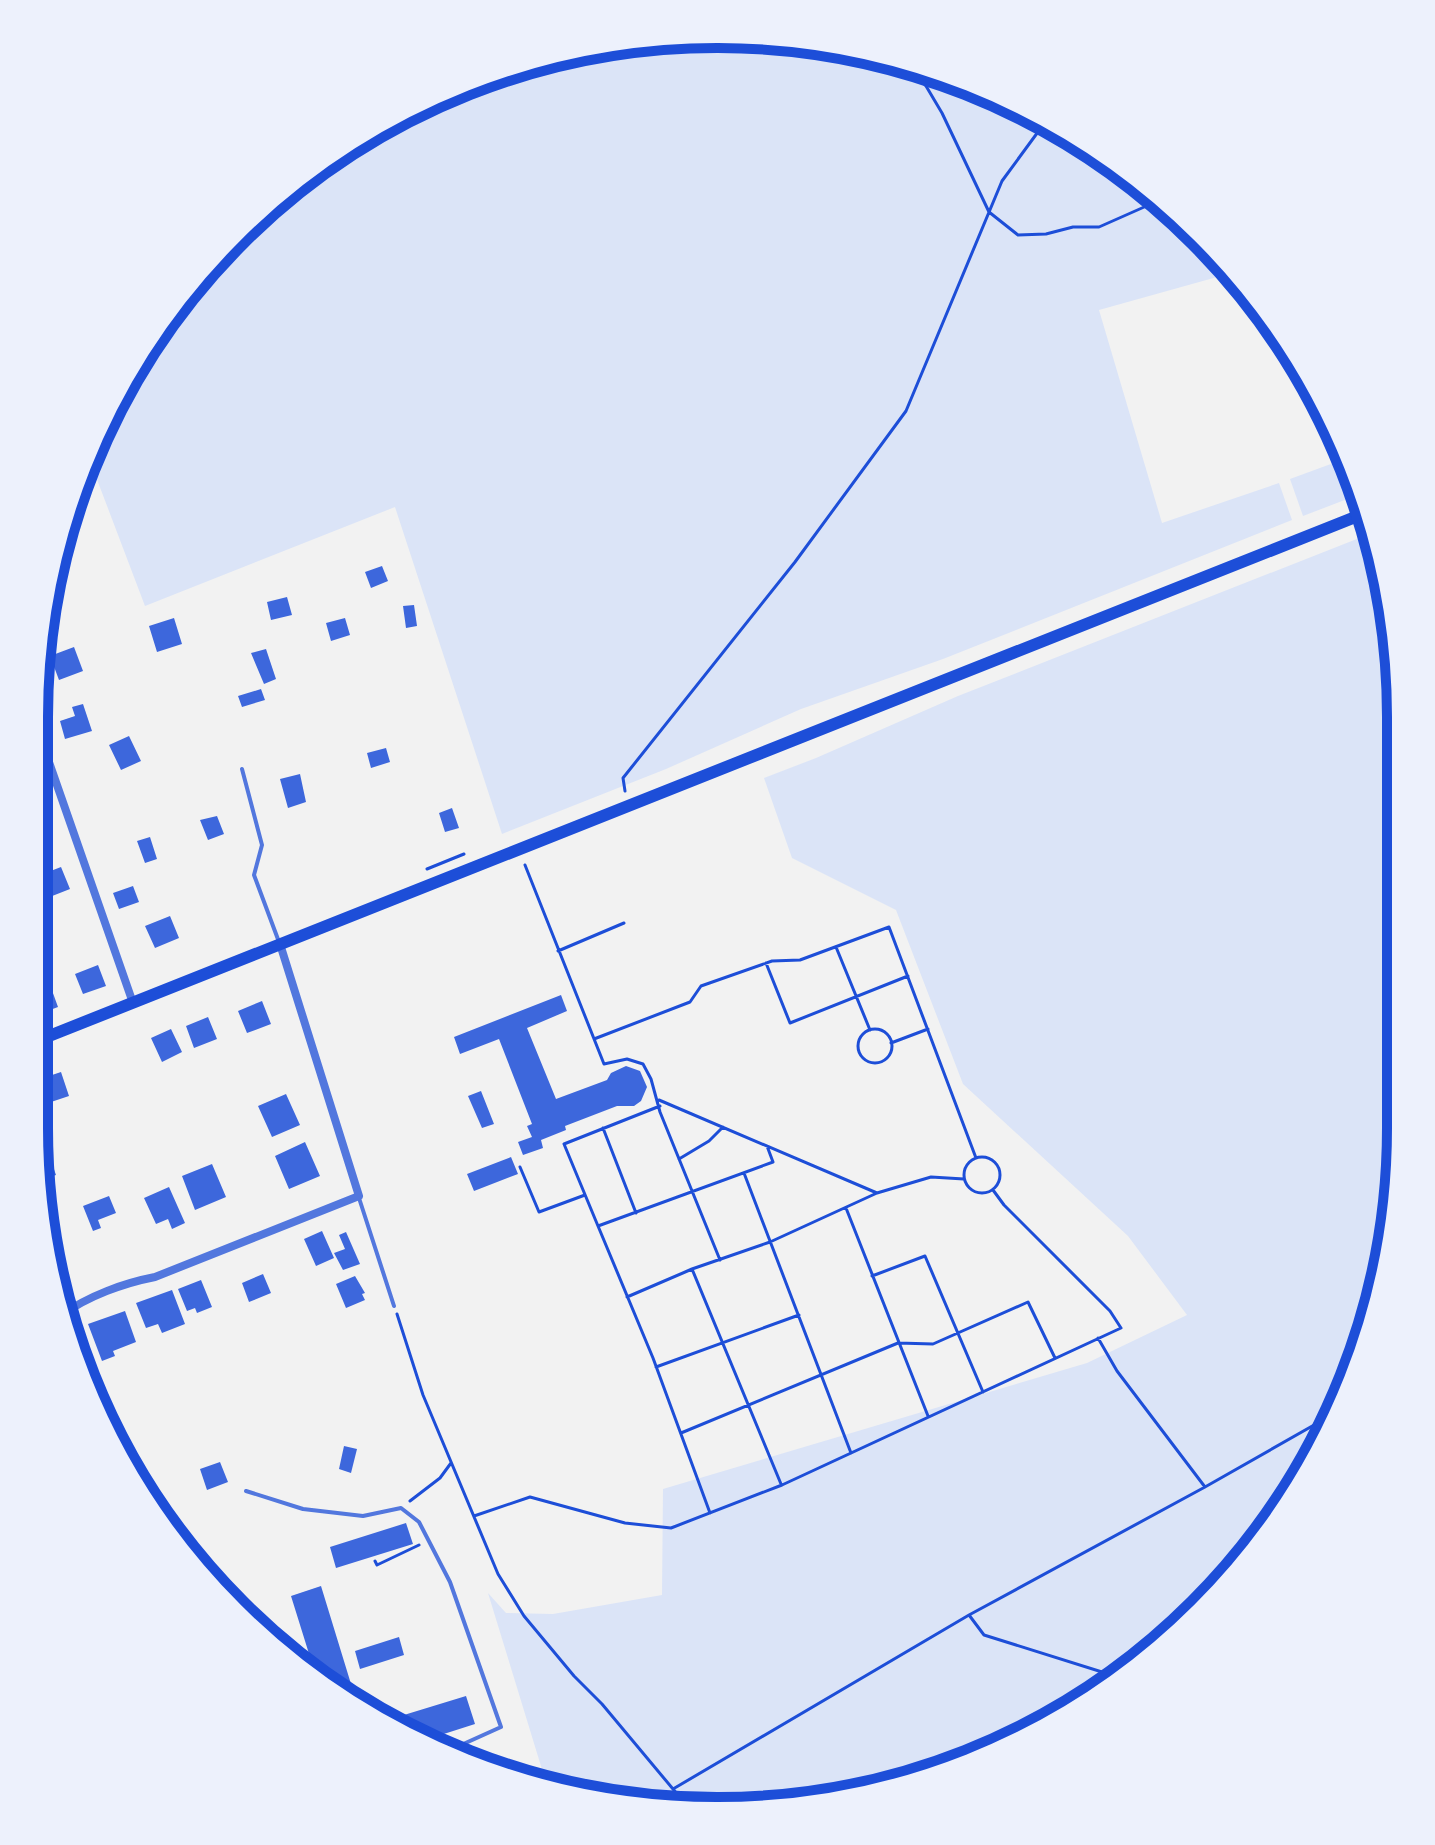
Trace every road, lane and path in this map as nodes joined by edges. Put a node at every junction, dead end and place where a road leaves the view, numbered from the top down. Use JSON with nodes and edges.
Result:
{"nodes":[{"id":1,"x":921,"y":80,"type":"edge"},
{"id":2,"x":1039,"y":131,"type":"edge"},
{"id":3,"x":1148,"y":205,"type":"edge"},
{"id":4,"x":989,"y":212,"type":"junction"},
{"id":5,"x":1356,"y":517,"type":"edge"},
{"id":6,"x":48,"y":759,"type":"edge"},
{"id":7,"x":242,"y":769,"type":"dead end"},
{"id":8,"x":628,"y":806,"type":"junction"},
{"id":9,"x":525,"y":865,"type":"dead end"},
{"id":10,"x":624,"y":923,"type":"dead end"},
{"id":11,"x":280,"y":944,"type":"junction"},
{"id":12,"x":836,"y":947,"type":"junction"},
{"id":13,"x":558,"y":951,"type":"junction"},
{"id":14,"x":766,"y":963,"type":"junction"},
{"id":15,"x":908,"y":976,"type":"junction"},
{"id":16,"x":855,"y":995,"type":"junction"},
{"id":17,"x":133,"y":1003,"type":"junction"},
{"id":18,"x":928,"y":1029,"type":"junction"},
{"id":19,"x":870,"y":1030,"type":"junction"},
{"id":20,"x":48,"y":1036,"type":"edge"},
{"id":21,"x":594,"y":1039,"type":"junction"},
{"id":22,"x":891,"y":1043,"type":"junction"},
{"id":23,"x":659,"y":1100,"type":"junction"},
{"id":24,"x":660,"y":1106,"type":"junction"},
{"id":25,"x":723,"y":1127,"type":"junction"},
{"id":26,"x":603,"y":1128,"type":"junction"},
{"id":27,"x":767,"y":1146,"type":"junction"},
{"id":28,"x":976,"y":1158,"type":"junction"},
{"id":29,"x":679,"y":1159,"type":"junction"},
{"id":30,"x":520,"y":1167,"type":"dead end"},
{"id":31,"x":744,"y":1173,"type":"junction"},
{"id":32,"x":964,"y":1179,"type":"junction"},
{"id":33,"x":993,"y":1190,"type":"junction"},
{"id":34,"x":693,"y":1192,"type":"junction"},
{"id":35,"x":877,"y":1193,"type":"junction"},
{"id":36,"x":585,"y":1195,"type":"junction"},
{"id":37,"x":359,"y":1196,"type":"junction"},
{"id":38,"x":846,"y":1208,"type":"junction"},
{"id":39,"x":636,"y":1213,"type":"junction"},
{"id":40,"x":598,"y":1226,"type":"junction"},
{"id":41,"x":770,"y":1242,"type":"junction"},
{"id":42,"x":720,"y":1260,"type":"junction"},
{"id":43,"x":692,"y":1269,"type":"junction"},
{"id":44,"x":872,"y":1276,"type":"junction"},
{"id":45,"x":627,"y":1297,"type":"junction"},
{"id":46,"x":394,"y":1306,"type":"joint"},
{"id":47,"x":73,"y":1307,"type":"edge"},
{"id":48,"x":799,"y":1315,"type":"junction"},
{"id":49,"x":957,"y":1334,"type":"junction"},
{"id":50,"x":1098,"y":1338,"type":"junction"},
{"id":51,"x":723,"y":1341,"type":"junction"},
{"id":52,"x":898,"y":1343,"type":"junction"},
{"id":53,"x":1055,"y":1358,"type":"junction"},
{"id":54,"x":656,"y":1367,"type":"junction"},
{"id":55,"x":821,"y":1373,"type":"junction"},
{"id":56,"x":983,"y":1392,"type":"junction"},
{"id":57,"x":750,"y":1405,"type":"junction"},
{"id":58,"x":928,"y":1417,"type":"junction"},
{"id":59,"x":1319,"y":1422,"type":"edge"},
{"id":60,"x":681,"y":1433,"type":"junction"},
{"id":61,"x":851,"y":1453,"type":"junction"},
{"id":62,"x":451,"y":1462,"type":"junction"},
{"id":63,"x":782,"y":1485,"type":"junction"},
{"id":64,"x":1205,"y":1487,"type":"junction"},
{"id":65,"x":246,"y":1491,"type":"dead end"},
{"id":66,"x":401,"y":1508,"type":"junction"},
{"id":67,"x":710,"y":1513,"type":"junction"},
{"id":68,"x":474,"y":1516,"type":"junction"},
{"id":69,"x":428,"y":1538,"type":"junction"},
{"id":70,"x":375,"y":1561,"type":"dead end"},
{"id":71,"x":969,"y":1615,"type":"junction"},
{"id":72,"x":1105,"y":1673,"type":"edge"},
{"id":73,"x":460,"y":1746,"type":"edge"},
{"id":74,"x":673,"y":1789,"type":"junction"},
{"id":75,"x":679,"y":1796,"type":"edge"}],
"edges":[{"from":1,"to":4,"type":"path"},
{"from":2,"to":4,"type":"path"},
{"from":3,"to":4,"type":"path"},
{"from":4,"to":8,"type":"path"},
{"from":5,"to":8,"type":"main road"},
{"from":6,"to":17,"type":"street"},
{"from":7,"to":11,"type":"lane"},
{"from":8,"to":11,"type":"main road"},
{"from":9,"to":13,"type":"path"},
{"from":10,"to":13,"type":"path"},
{"from":11,"to":17,"type":"main road"},
{"from":11,"to":37,"type":"street"},
{"from":12,"to":14,"type":"path"},
{"from":12,"to":15,"type":"path"},
{"from":12,"to":16,"type":"path"},
{"from":13,"to":21,"type":"path"},
{"from":14,"to":16,"type":"path"},
{"from":14,"to":21,"type":"path"},
{"from":15,"to":16,"type":"path"},
{"from":15,"to":18,"type":"path"},
{"from":16,"to":19,"type":"path"},
{"from":17,"to":20,"type":"main road"},
{"from":18,"to":22,"type":"path"},
{"from":18,"to":28,"type":"path"},
{"from":19,"to":22,"type":"path"},
{"from":19,"to":22,"type":"path"},
{"from":21,"to":23,"type":"path"},
{"from":23,"to":24,"type":"path"},
{"from":23,"to":25,"type":"path"},
{"from":24,"to":26,"type":"path"},
{"from":24,"to":29,"type":"path"},
{"from":25,"to":27,"type":"path"},
{"from":25,"to":29,"type":"path"},
{"from":26,"to":36,"type":"path"},
{"from":26,"to":39,"type":"path"},
{"from":27,"to":31,"type":"path"},
{"from":27,"to":35,"type":"path"},
{"from":28,"to":32,"type":"path"},
{"from":28,"to":33,"type":"path"},
{"from":29,"to":34,"type":"path"},
{"from":30,"to":36,"type":"path"},
{"from":31,"to":34,"type":"path"},
{"from":31,"to":41,"type":"path"},
{"from":32,"to":33,"type":"path"},
{"from":32,"to":35,"type":"path"},
{"from":33,"to":50,"type":"path"},
{"from":34,"to":39,"type":"path"},
{"from":34,"to":42,"type":"path"},
{"from":35,"to":38,"type":"path"},
{"from":36,"to":40,"type":"path"},
{"from":37,"to":46,"type":"lane"},
{"from":37,"to":47,"type":"street"},
{"from":38,"to":41,"type":"path"},
{"from":38,"to":44,"type":"path"},
{"from":39,"to":40,"type":"path"},
{"from":40,"to":45,"type":"path"},
{"from":41,"to":42,"type":"path"},
{"from":41,"to":48,"type":"path"},
{"from":42,"to":43,"type":"path"},
{"from":43,"to":45,"type":"path"},
{"from":43,"to":51,"type":"path"},
{"from":44,"to":49,"type":"path"},
{"from":44,"to":52,"type":"path"},
{"from":45,"to":54,"type":"path"},
{"from":46,"to":62,"type":"path"},
{"from":48,"to":51,"type":"path"},
{"from":48,"to":55,"type":"path"},
{"from":49,"to":52,"type":"path"},
{"from":49,"to":53,"type":"path"},
{"from":49,"to":56,"type":"path"},
{"from":50,"to":53,"type":"path"},
{"from":50,"to":64,"type":"path"},
{"from":51,"to":54,"type":"path"},
{"from":51,"to":57,"type":"path"},
{"from":52,"to":55,"type":"path"},
{"from":52,"to":58,"type":"path"},
{"from":53,"to":56,"type":"path"},
{"from":54,"to":60,"type":"path"},
{"from":55,"to":57,"type":"path"},
{"from":55,"to":61,"type":"path"},
{"from":56,"to":58,"type":"path"},
{"from":57,"to":60,"type":"path"},
{"from":57,"to":63,"type":"path"},
{"from":58,"to":61,"type":"path"},
{"from":59,"to":64,"type":"path"},
{"from":60,"to":67,"type":"path"},
{"from":61,"to":63,"type":"path"},
{"from":62,"to":66,"type":"path"},
{"from":62,"to":68,"type":"path"},
{"from":63,"to":67,"type":"path"},
{"from":64,"to":71,"type":"path"},
{"from":65,"to":66,"type":"lane"},
{"from":66,"to":69,"type":"lane"},
{"from":67,"to":68,"type":"path"},
{"from":68,"to":74,"type":"path"},
{"from":69,"to":70,"type":"path"},
{"from":69,"to":73,"type":"lane"},
{"from":71,"to":72,"type":"path"},
{"from":71,"to":74,"type":"path"},
{"from":74,"to":75,"type":"path"}]}
